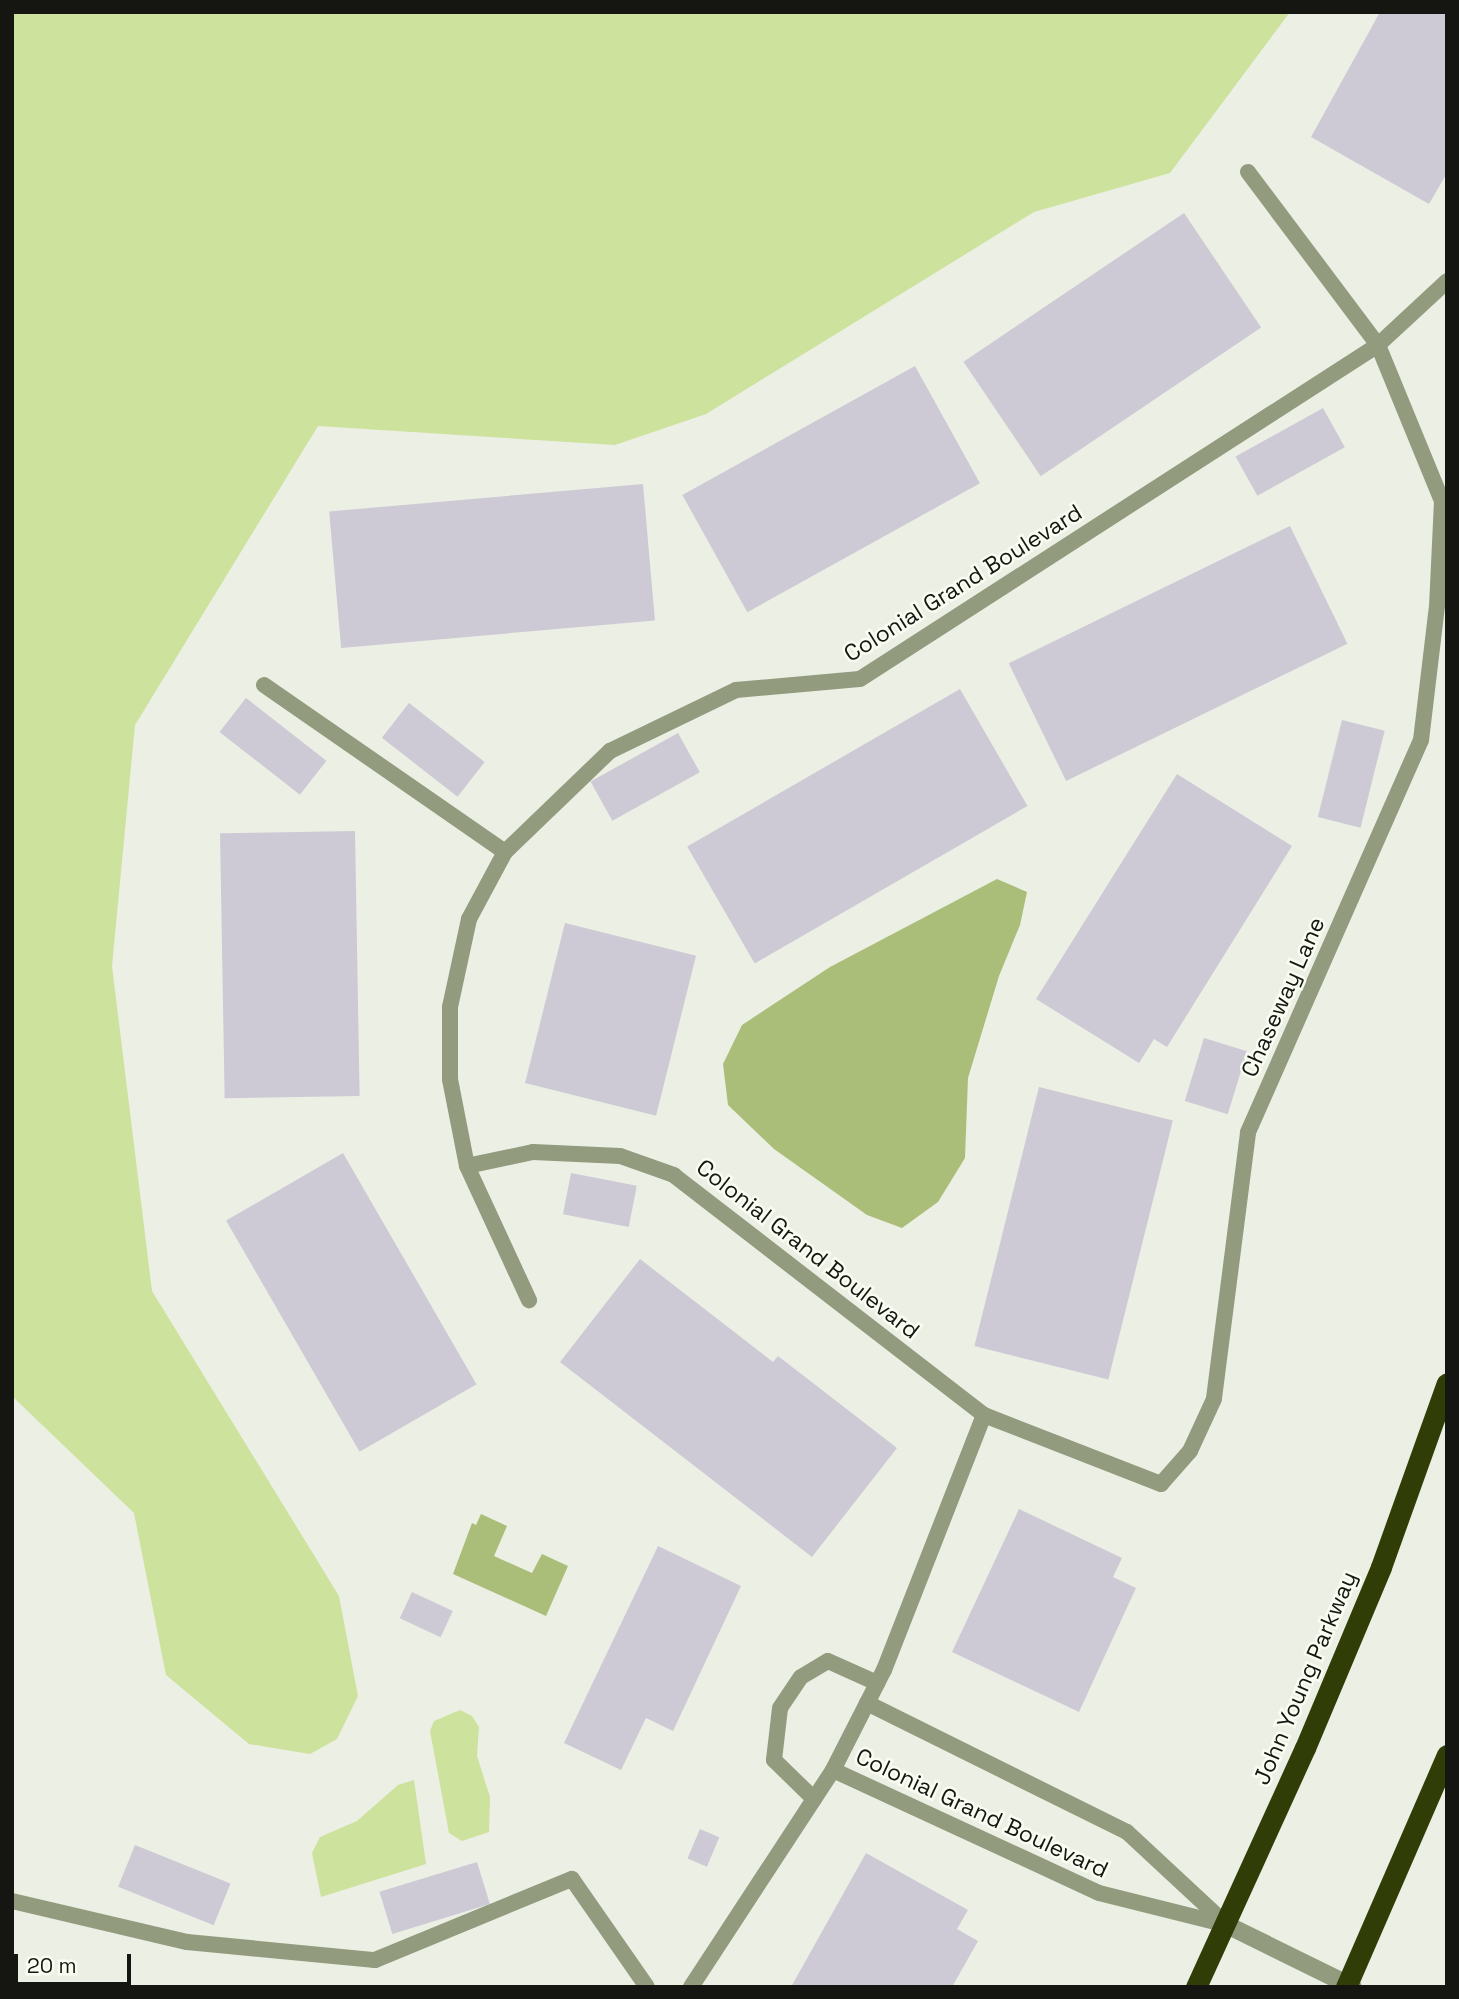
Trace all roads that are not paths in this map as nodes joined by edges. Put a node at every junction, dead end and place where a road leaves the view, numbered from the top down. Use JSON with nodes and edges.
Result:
{"nodes":[{"id":1,"x":1248,"y":173,"type":"dead end"},
{"id":2,"x":1447,"y":281,"type":"edge"},
{"id":3,"x":1378,"y":345,"type":"junction"},
{"id":4,"x":264,"y":685,"type":"dead end"},
{"id":5,"x":505,"y":852,"type":"junction"},
{"id":6,"x":467,"y":1167,"type":"junction"},
{"id":7,"x":529,"y":1300,"type":"dead end"},
{"id":8,"x":1447,"y":1383,"type":"edge"},
{"id":9,"x":984,"y":1415,"type":"junction"},
{"id":10,"x":877,"y":1683,"type":"junction"},
{"id":11,"x":867,"y":1703,"type":"junction"},
{"id":12,"x":1447,"y":1755,"type":"edge"},
{"id":13,"x":834,"y":1770,"type":"junction"},
{"id":14,"x":814,"y":1799,"type":"junction"},
{"id":15,"x":12,"y":1901,"type":"edge"},
{"id":16,"x":1227,"y":1925,"type":"junction"},
{"id":17,"x":1349,"y":1986,"type":"edge"},
{"id":18,"x":647,"y":1987,"type":"edge"},
{"id":19,"x":691,"y":1987,"type":"edge"},
{"id":20,"x":1196,"y":1987,"type":"edge"}],
"edges":[{"from":1,"to":3,"type":"lane"},
{"from":2,"to":3,"type":"lane","name":"Colonial Grand Boulevard"},
{"from":3,"to":5,"type":"lane","name":"Colonial Grand Boulevard"},
{"from":3,"to":9,"type":"lane","name":"Chaseway Lane"},
{"from":4,"to":5,"type":"lane"},
{"from":5,"to":6,"type":"lane","name":"Colonial Grand Boulevard"},
{"from":6,"to":7,"type":"lane"},
{"from":6,"to":9,"type":"lane","name":"Colonial Grand Boulevard"},
{"from":8,"to":16,"type":"highway","name":"John Young Parkway"},
{"from":9,"to":10,"type":"lane","name":"Colonial Grand Boulevard"},
{"from":10,"to":11,"type":"lane","name":"Colonial Grand Boulevard"},
{"from":10,"to":14,"type":"lane"},
{"from":11,"to":13,"type":"lane","name":"Colonial Grand Boulevard"},
{"from":11,"to":16,"type":"lane","name":"Colonial Grand Boulevard"},
{"from":12,"to":17,"type":"highway"},
{"from":13,"to":14,"type":"lane","name":"Colonial Grand Boulevard"},
{"from":13,"to":16,"type":"lane","name":"Colonial Grand Boulevard"},
{"from":14,"to":19,"type":"lane","name":"Colonial Grand Boulevard"},
{"from":15,"to":18,"type":"lane"},
{"from":16,"to":17,"type":"street"},
{"from":16,"to":20,"type":"highway","name":"John Young Parkway"}]}
